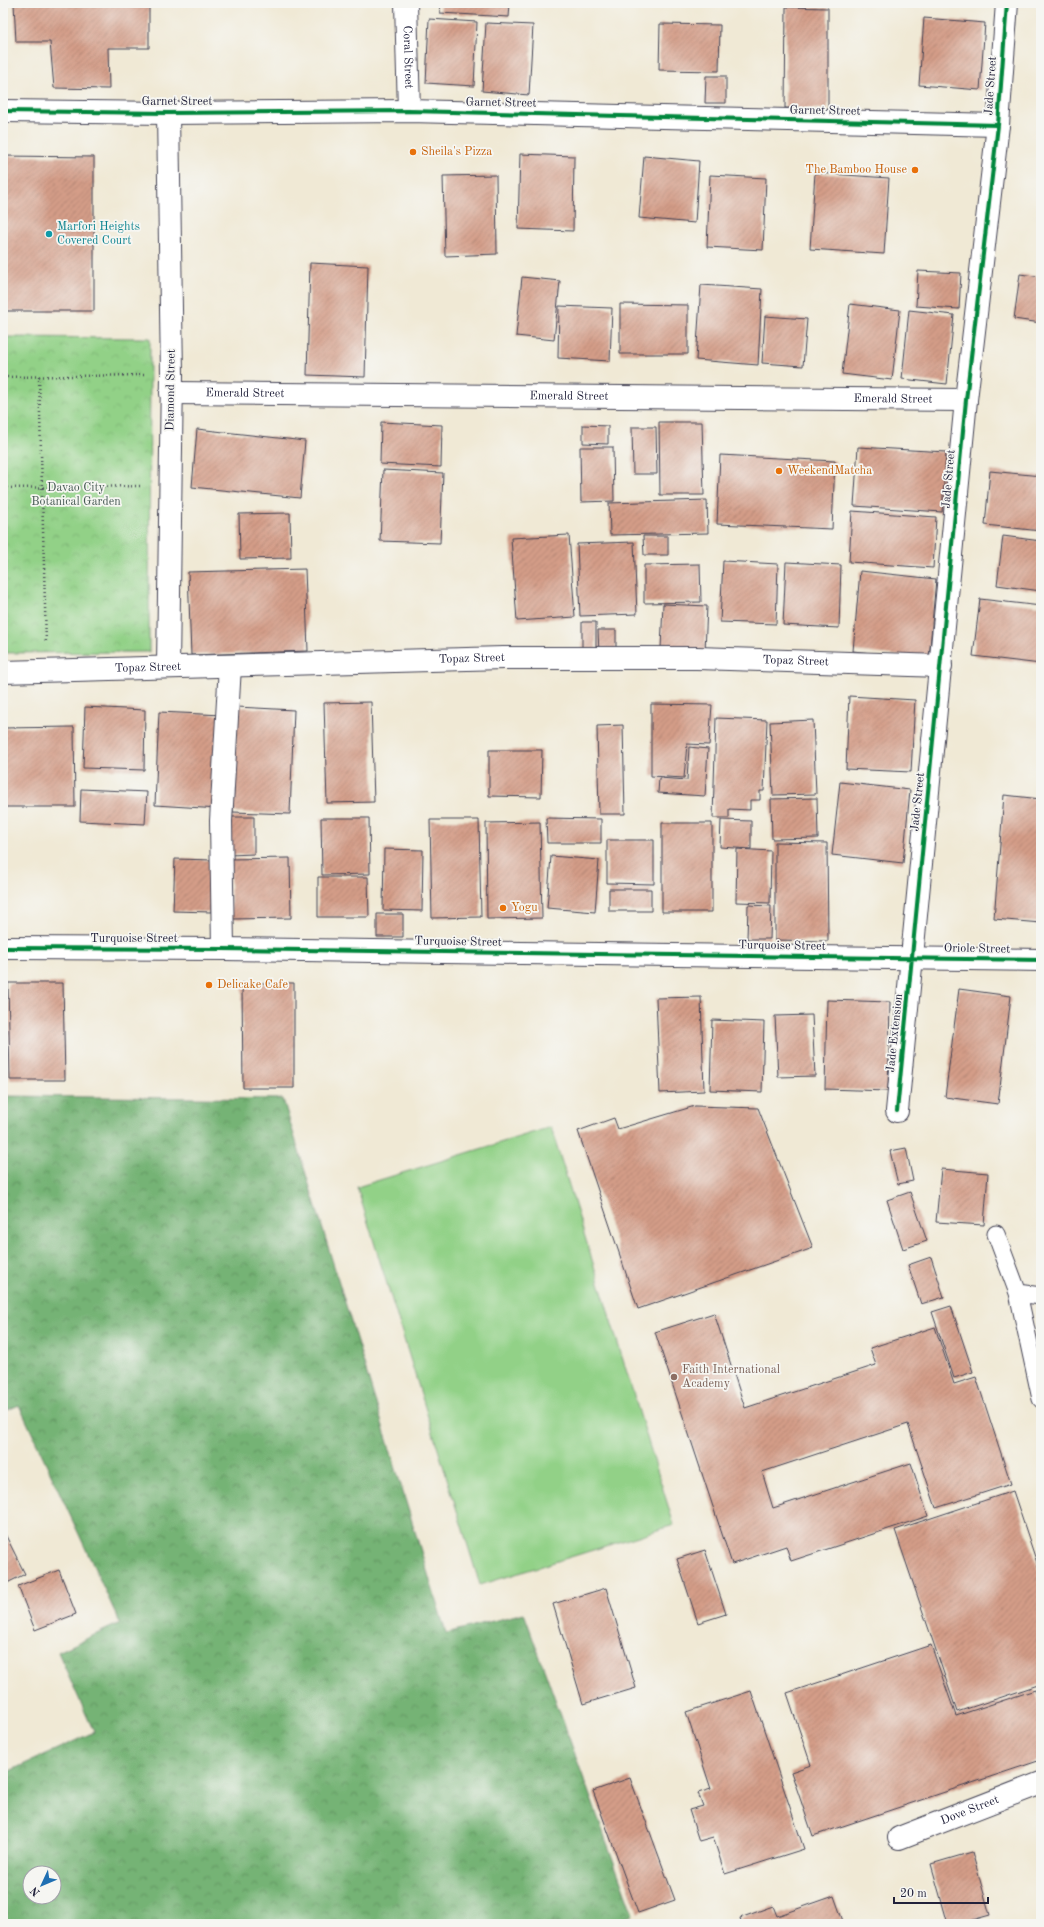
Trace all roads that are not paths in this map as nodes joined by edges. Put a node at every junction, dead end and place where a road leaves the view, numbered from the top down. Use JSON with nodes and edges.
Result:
{"nodes":[{"id":1,"x":406,"y":3,"type":"edge"},
{"id":2,"x":1007,"y":3,"type":"edge"},
{"id":3,"x":3,"y":111,"type":"edge"},
{"id":4,"x":409,"y":111,"type":"junction"},
{"id":5,"x":168,"y":113,"type":"junction"},
{"id":6,"x":998,"y":124,"type":"junction"},
{"id":7,"x":171,"y":384,"type":"junction"},
{"id":8,"x":966,"y":400,"type":"junction"},
{"id":9,"x":230,"y":666,"type":"junction"},
{"id":10,"x":942,"y":666,"type":"junction"},
{"id":11,"x":168,"y":667,"type":"junction"},
{"id":12,"x":3,"y":672,"type":"edge"},
{"id":13,"x":3,"y":948,"type":"edge"},
{"id":14,"x":223,"y":949,"type":"junction"},
{"id":15,"x":912,"y":957,"type":"junction"},
{"id":16,"x":1041,"y":960,"type":"edge"},
{"id":17,"x":897,"y":1111,"type":"dead end"},
{"id":18,"x":996,"y":1234,"type":"dead end"},
{"id":19,"x":1018,"y":1293,"type":"junction"},
{"id":20,"x":1041,"y":1296,"type":"edge"},
{"id":21,"x":1041,"y":1399,"type":"edge"},
{"id":22,"x":1041,"y":1783,"type":"edge"},
{"id":23,"x":899,"y":1838,"type":"dead end"}],
"edges":[{"from":1,"to":4,"type":"street","name":"Coral Street"},
{"from":2,"to":6,"type":"street","name":"Jade Street"},
{"from":3,"to":5,"type":"street","name":"Garnet Street"},
{"from":4,"to":5,"type":"street","name":"Garnet Street"},
{"from":4,"to":6,"type":"street","name":"Garnet Street"},
{"from":5,"to":7,"type":"street","name":"Diamond Street"},
{"from":6,"to":8,"type":"street","name":"Jade Street"},
{"from":7,"to":8,"type":"street","name":"Emerald Street"},
{"from":7,"to":11,"type":"street","name":"Diamond Street"},
{"from":8,"to":10,"type":"street","name":"Jade Street"},
{"from":9,"to":10,"type":"street","name":"Topaz Street"},
{"from":9,"to":11,"type":"street","name":"Topaz Street"},
{"from":9,"to":14,"type":"street"},
{"from":10,"to":15,"type":"street","name":"Jade Street"},
{"from":11,"to":12,"type":"street","name":"Topaz Street"},
{"from":13,"to":14,"type":"street","name":"Turquoise Street"},
{"from":14,"to":15,"type":"street","name":"Turquoise Street"},
{"from":15,"to":16,"type":"street","name":"Oriole Street"},
{"from":15,"to":17,"type":"street","name":"Jade Extension"},
{"from":18,"to":19,"type":"lane"},
{"from":19,"to":20,"type":"lane"},
{"from":19,"to":21,"type":"lane"},
{"from":22,"to":23,"type":"street","name":"Dove Street"}]}
